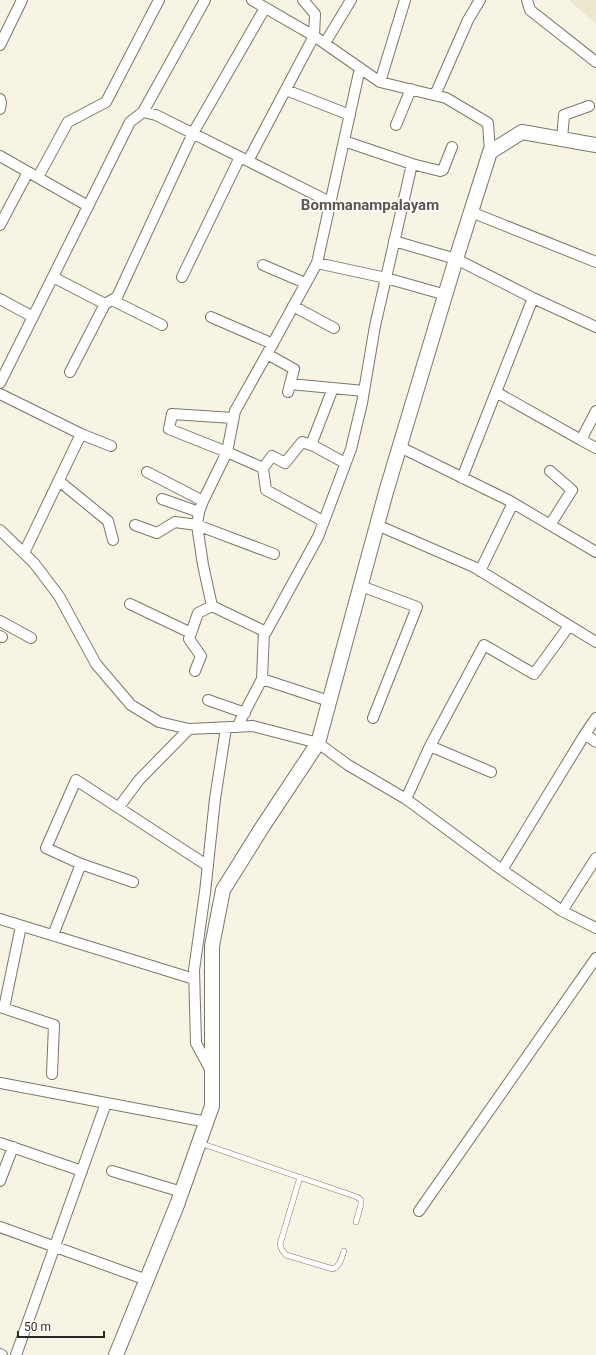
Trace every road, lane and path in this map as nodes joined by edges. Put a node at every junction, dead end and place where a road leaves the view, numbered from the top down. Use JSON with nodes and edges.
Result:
{"nodes":[{"id":1,"x":22,"y":0,"type":"edge"},
{"id":2,"x":159,"y":0,"type":"edge"},
{"id":3,"x":205,"y":0,"type":"edge"},
{"id":4,"x":252,"y":0,"type":"edge"},
{"id":5,"x":303,"y":0,"type":"edge"},
{"id":6,"x":351,"y":0,"type":"edge"},
{"id":7,"x":405,"y":0,"type":"edge"},
{"id":8,"x":480,"y":0,"type":"edge"},
{"id":9,"x":526,"y":0,"type":"edge"},
{"id":10,"x":265,"y":8,"type":"junction"},
{"id":11,"x":314,"y":36,"type":"junction"},
{"id":12,"x":325,"y":43,"type":"junction"},
{"id":13,"x":0,"y":45,"type":"edge"},
{"id":14,"x":596,"y":62,"type":"edge"},
{"id":15,"x":360,"y":68,"type":"junction"},
{"id":16,"x":380,"y":82,"type":"junction"},
{"id":17,"x":411,"y":89,"type":"junction"},
{"id":18,"x":286,"y":90,"type":"junction"},
{"id":19,"x":435,"y":95,"type":"junction"},
{"id":20,"x":0,"y":100,"type":"edge"},
{"id":21,"x":589,"y":106,"type":"dead end"},
{"id":22,"x":0,"y":109,"type":"edge"},
{"id":23,"x":143,"y":112,"type":"junction"},
{"id":24,"x":350,"y":115,"type":"junction"},
{"id":25,"x":396,"y":125,"type":"dead end"},
{"id":26,"x":193,"y":133,"type":"junction"},
{"id":27,"x":562,"y":139,"type":"junction"},
{"id":28,"x":344,"y":141,"type":"junction"},
{"id":29,"x":596,"y":145,"type":"edge"},
{"id":30,"x":452,"y":147,"type":"dead end"},
{"id":31,"x":490,"y":152,"type":"junction"},
{"id":32,"x":0,"y":156,"type":"edge"},
{"id":33,"x":244,"y":159,"type":"junction"},
{"id":34,"x":412,"y":164,"type":"junction"},
{"id":35,"x":28,"y":172,"type":"junction"},
{"id":36,"x":38,"y":177,"type":"junction"},
{"id":37,"x":330,"y":202,"type":"junction"},
{"id":38,"x":88,"y":206,"type":"junction"},
{"id":39,"x":471,"y":212,"type":"junction"},
{"id":40,"x":0,"y":224,"type":"edge"},
{"id":41,"x":394,"y":242,"type":"junction"},
{"id":42,"x":456,"y":259,"type":"junction"},
{"id":43,"x":596,"y":262,"type":"edge"},
{"id":44,"x":317,"y":263,"type":"junction"},
{"id":45,"x":263,"y":265,"type":"dead end"},
{"id":46,"x":53,"y":277,"type":"junction"},
{"id":47,"x":182,"y":277,"type":"dead end"},
{"id":48,"x":386,"y":278,"type":"junction"},
{"id":49,"x":305,"y":283,"type":"junction"},
{"id":50,"x":446,"y":295,"type":"junction"},
{"id":51,"x":533,"y":298,"type":"junction"},
{"id":52,"x":0,"y":299,"type":"edge"},
{"id":53,"x":108,"y":302,"type":"junction"},
{"id":54,"x":293,"y":306,"type":"junction"},
{"id":55,"x":33,"y":316,"type":"junction"},
{"id":56,"x":211,"y":317,"type":"dead end"},
{"id":57,"x":162,"y":325,"type":"dead end"},
{"id":58,"x":596,"y":327,"type":"edge"},
{"id":59,"x":334,"y":328,"type":"dead end"},
{"id":60,"x":273,"y":344,"type":"junction"},
{"id":61,"x":267,"y":354,"type":"junction"},
{"id":62,"x":70,"y":372,"type":"dead end"},
{"id":63,"x":0,"y":383,"type":"edge"},
{"id":64,"x":333,"y":388,"type":"junction"},
{"id":65,"x":364,"y":391,"type":"junction"},
{"id":66,"x":496,"y":392,"type":"junction"},
{"id":67,"x":0,"y":394,"type":"edge"},
{"id":68,"x":596,"y":411,"type":"edge"},
{"id":69,"x":233,"y":418,"type":"junction"},
{"id":70,"x":81,"y":434,"type":"junction"},
{"id":71,"x":581,"y":440,"type":"junction"},
{"id":72,"x":311,"y":445,"type":"junction"},
{"id":73,"x":111,"y":446,"type":"dead end"},
{"id":74,"x":400,"y":447,"type":"junction"},
{"id":75,"x":596,"y":448,"type":"edge"},
{"id":76,"x":227,"y":452,"type":"junction"},
{"id":77,"x":345,"y":463,"type":"junction"},
{"id":78,"x":263,"y":468,"type":"junction"},
{"id":79,"x":550,"y":471,"type":"dead end"},
{"id":80,"x":147,"y":472,"type":"dead end"},
{"id":81,"x":462,"y":478,"type":"junction"},
{"id":82,"x":59,"y":481,"type":"junction"},
{"id":83,"x":162,"y":499,"type":"dead end"},
{"id":84,"x":203,"y":501,"type":"junction"},
{"id":85,"x":513,"y":503,"type":"junction"},
{"id":86,"x":199,"y":512,"type":"junction"},
{"id":87,"x":323,"y":521,"type":"junction"},
{"id":88,"x":135,"y":525,"type":"dead end"},
{"id":89,"x":197,"y":525,"type":"junction"},
{"id":90,"x":377,"y":525,"type":"junction"},
{"id":91,"x":550,"y":525,"type":"junction"},
{"id":92,"x":0,"y":530,"type":"edge"},
{"id":93,"x":113,"y":540,"type":"dead end"},
{"id":94,"x":596,"y":552,"type":"edge"},
{"id":95,"x":24,"y":553,"type":"junction"},
{"id":96,"x":274,"y":554,"type":"dead end"},
{"id":97,"x":480,"y":570,"type":"junction"},
{"id":98,"x":360,"y":586,"type":"junction"},
{"id":99,"x":130,"y":604,"type":"dead end"},
{"id":100,"x":212,"y":606,"type":"junction"},
{"id":101,"x":0,"y":621,"type":"edge"},
{"id":102,"x":569,"y":626,"type":"junction"},
{"id":103,"x":264,"y":631,"type":"junction"},
{"id":104,"x":191,"y":633,"type":"junction"},
{"id":105,"x":30,"y":638,"type":"dead end"},
{"id":106,"x":596,"y":642,"type":"edge"},
{"id":107,"x":195,"y":671,"type":"dead end"},
{"id":108,"x":262,"y":679,"type":"junction"},
{"id":109,"x":208,"y":700,"type":"dead end"},
{"id":110,"x":329,"y":701,"type":"junction"},
{"id":111,"x":245,"y":713,"type":"junction"},
{"id":112,"x":373,"y":718,"type":"dead end"},
{"id":113,"x":596,"y":718,"type":"edge"},
{"id":114,"x":237,"y":727,"type":"junction"},
{"id":115,"x":226,"y":728,"type":"junction"},
{"id":116,"x":189,"y":730,"type":"junction"},
{"id":117,"x":585,"y":734,"type":"junction"},
{"id":118,"x":596,"y":742,"type":"edge"},
{"id":119,"x":318,"y":743,"type":"junction"},
{"id":120,"x":430,"y":746,"type":"junction"},
{"id":121,"x":491,"y":772,"type":"dead end"},
{"id":122,"x":406,"y":799,"type":"junction"},
{"id":123,"x":118,"y":808,"type":"junction"},
{"id":124,"x":596,"y":858,"type":"edge"},
{"id":125,"x":81,"y":864,"type":"junction"},
{"id":126,"x":208,"y":866,"type":"junction"},
{"id":127,"x":502,"y":870,"type":"junction"},
{"id":128,"x":133,"y":882,"type":"dead end"},
{"id":129,"x":562,"y":911,"type":"junction"},
{"id":130,"x":0,"y":919,"type":"edge"},
{"id":131,"x":21,"y":926,"type":"junction"},
{"id":132,"x":596,"y":928,"type":"edge"},
{"id":133,"x":53,"y":936,"type":"junction"},
{"id":134,"x":596,"y":958,"type":"edge"},
{"id":135,"x":194,"y":979,"type":"junction"},
{"id":136,"x":2,"y":1008,"type":"edge"},
{"id":137,"x":52,"y":1074,"type":"dead end"},
{"id":138,"x":212,"y":1075,"type":"junction"},
{"id":139,"x":0,"y":1083,"type":"edge"},
{"id":140,"x":106,"y":1103,"type":"junction"},
{"id":141,"x":207,"y":1122,"type":"junction"},
{"id":142,"x":0,"y":1143,"type":"edge"},
{"id":143,"x":199,"y":1143,"type":"junction"},
{"id":144,"x":13,"y":1147,"type":"junction"},
{"id":145,"x":82,"y":1171,"type":"junction"},
{"id":146,"x":112,"y":1171,"type":"dead end"},
{"id":147,"x":300,"y":1177,"type":"junction"},
{"id":148,"x":0,"y":1181,"type":"edge"},
{"id":149,"x":182,"y":1192,"type":"junction"},
{"id":150,"x":419,"y":1211,"type":"dead end"},
{"id":151,"x":356,"y":1222,"type":"dead end"},
{"id":152,"x":0,"y":1227,"type":"edge"},
{"id":153,"x":56,"y":1247,"type":"junction"},
{"id":154,"x":344,"y":1252,"type":"dead end"},
{"id":155,"x":147,"y":1280,"type":"junction"},
{"id":156,"x":16,"y":1355,"type":"edge"},
{"id":157,"x":116,"y":1355,"type":"edge"}],
"edges":[{"from":1,"to":13,"type":"street"},
{"from":2,"to":36,"type":"street"},
{"from":3,"to":23,"type":"street"},
{"from":4,"to":10,"type":"street"},
{"from":5,"to":11,"type":"street"},
{"from":6,"to":12,"type":"street"},
{"from":7,"to":16,"type":"street"},
{"from":8,"to":19,"type":"street"},
{"from":9,"to":14,"type":"street"},
{"from":10,"to":11,"type":"street"},
{"from":10,"to":26,"type":"street"},
{"from":11,"to":12,"type":"street"},
{"from":11,"to":18,"type":"street"},
{"from":12,"to":15,"type":"street"},
{"from":15,"to":16,"type":"street"},
{"from":15,"to":24,"type":"street"},
{"from":16,"to":17,"type":"street"},
{"from":17,"to":19,"type":"street"},
{"from":17,"to":25,"type":"street"},
{"from":18,"to":24,"type":"street"},
{"from":18,"to":33,"type":"street"},
{"from":19,"to":31,"type":"street"},
{"from":20,"to":22,"type":"street"},
{"from":21,"to":27,"type":"street"},
{"from":23,"to":26,"type":"street"},
{"from":23,"to":38,"type":"street"},
{"from":24,"to":28,"type":"street"},
{"from":26,"to":33,"type":"street"},
{"from":26,"to":53,"type":"street"},
{"from":27,"to":29,"type":"street"},
{"from":27,"to":31,"type":"street"},
{"from":28,"to":34,"type":"street"},
{"from":28,"to":37,"type":"street"},
{"from":30,"to":34,"type":"street"},
{"from":31,"to":39,"type":"street"},
{"from":32,"to":35,"type":"street"},
{"from":33,"to":37,"type":"street"},
{"from":33,"to":47,"type":"street"},
{"from":34,"to":41,"type":"street"},
{"from":35,"to":36,"type":"street"},
{"from":35,"to":40,"type":"street"},
{"from":36,"to":38,"type":"street"},
{"from":37,"to":44,"type":"street"},
{"from":38,"to":46,"type":"street"},
{"from":39,"to":42,"type":"street"},
{"from":39,"to":43,"type":"street"},
{"from":41,"to":42,"type":"street"},
{"from":41,"to":48,"type":"street"},
{"from":42,"to":50,"type":"street"},
{"from":42,"to":51,"type":"street"},
{"from":44,"to":48,"type":"street"},
{"from":44,"to":49,"type":"street"},
{"from":45,"to":49,"type":"street"},
{"from":46,"to":53,"type":"street"},
{"from":46,"to":55,"type":"street"},
{"from":48,"to":50,"type":"street"},
{"from":48,"to":65,"type":"street"},
{"from":49,"to":54,"type":"street"},
{"from":50,"to":74,"type":"street"},
{"from":51,"to":58,"type":"street"},
{"from":51,"to":66,"type":"street"},
{"from":52,"to":55,"type":"street"},
{"from":53,"to":57,"type":"street"},
{"from":53,"to":62,"type":"street"},
{"from":54,"to":59,"type":"street"},
{"from":54,"to":60,"type":"street"},
{"from":55,"to":63,"type":"street"},
{"from":56,"to":60,"type":"street"},
{"from":60,"to":61,"type":"street"},
{"from":61,"to":64,"type":"street"},
{"from":61,"to":69,"type":"street"},
{"from":64,"to":65,"type":"street"},
{"from":64,"to":72,"type":"street"},
{"from":65,"to":77,"type":"street"},
{"from":66,"to":71,"type":"street"},
{"from":66,"to":81,"type":"street"},
{"from":67,"to":70,"type":"street"},
{"from":68,"to":71,"type":"street"},
{"from":69,"to":76,"type":"street"},
{"from":69,"to":76,"type":"street"},
{"from":70,"to":73,"type":"street"},
{"from":70,"to":82,"type":"street"},
{"from":71,"to":75,"type":"street"},
{"from":72,"to":77,"type":"street"},
{"from":72,"to":78,"type":"street"},
{"from":74,"to":81,"type":"street"},
{"from":74,"to":90,"type":"street"},
{"from":76,"to":78,"type":"street"},
{"from":76,"to":84,"type":"street"},
{"from":77,"to":87,"type":"street"},
{"from":78,"to":87,"type":"street"},
{"from":79,"to":91,"type":"street"},
{"from":80,"to":84,"type":"street"},
{"from":81,"to":85,"type":"street"},
{"from":82,"to":93,"type":"street"},
{"from":82,"to":95,"type":"street"},
{"from":83,"to":86,"type":"street"},
{"from":84,"to":86,"type":"street"},
{"from":85,"to":91,"type":"street"},
{"from":85,"to":97,"type":"street"},
{"from":86,"to":89,"type":"street"},
{"from":87,"to":103,"type":"street"},
{"from":88,"to":89,"type":"street"},
{"from":89,"to":96,"type":"street"},
{"from":89,"to":100,"type":"street"},
{"from":90,"to":97,"type":"street"},
{"from":90,"to":98,"type":"street"},
{"from":91,"to":94,"type":"street"},
{"from":92,"to":95,"type":"street"},
{"from":95,"to":116,"type":"street"},
{"from":97,"to":102,"type":"street"},
{"from":98,"to":110,"type":"street"},
{"from":98,"to":112,"type":"street"},
{"from":99,"to":104,"type":"street"},
{"from":100,"to":103,"type":"street"},
{"from":100,"to":104,"type":"street"},
{"from":101,"to":105,"type":"street"},
{"from":102,"to":106,"type":"street"},
{"from":102,"to":120,"type":"street"},
{"from":103,"to":108,"type":"street"},
{"from":104,"to":107,"type":"street"},
{"from":108,"to":110,"type":"street"},
{"from":108,"to":111,"type":"street"},
{"from":109,"to":111,"type":"street"},
{"from":110,"to":119,"type":"street"},
{"from":111,"to":114,"type":"street"},
{"from":113,"to":117,"type":"street"},
{"from":114,"to":115,"type":"street"},
{"from":114,"to":119,"type":"street"},
{"from":115,"to":116,"type":"street"},
{"from":115,"to":126,"type":"street"},
{"from":116,"to":123,"type":"street"},
{"from":117,"to":118,"type":"street"},
{"from":117,"to":127,"type":"street"},
{"from":119,"to":122,"type":"street"},
{"from":119,"to":138,"type":"street"},
{"from":120,"to":121,"type":"street"},
{"from":120,"to":122,"type":"street"},
{"from":122,"to":127,"type":"street"},
{"from":123,"to":125,"type":"street"},
{"from":123,"to":126,"type":"street"},
{"from":124,"to":129,"type":"street"},
{"from":125,"to":128,"type":"street"},
{"from":125,"to":133,"type":"street"},
{"from":126,"to":135,"type":"street"},
{"from":127,"to":129,"type":"street"},
{"from":129,"to":132,"type":"street"},
{"from":130,"to":131,"type":"street"},
{"from":131,"to":133,"type":"street"},
{"from":131,"to":136,"type":"street"},
{"from":133,"to":135,"type":"street"},
{"from":134,"to":150,"type":"street"},
{"from":135,"to":138,"type":"street"},
{"from":136,"to":137,"type":"street"},
{"from":138,"to":141,"type":"street"},
{"from":139,"to":140,"type":"street"},
{"from":140,"to":141,"type":"street"},
{"from":140,"to":145,"type":"street"},
{"from":141,"to":143,"type":"street"},
{"from":142,"to":144,"type":"street"},
{"from":143,"to":147,"type":"lane"},
{"from":143,"to":149,"type":"street"},
{"from":144,"to":145,"type":"street"},
{"from":144,"to":148,"type":"street"},
{"from":145,"to":153,"type":"street"},
{"from":146,"to":149,"type":"street"},
{"from":147,"to":151,"type":"lane"},
{"from":147,"to":154,"type":"lane"},
{"from":149,"to":155,"type":"street"},
{"from":152,"to":153,"type":"street"},
{"from":153,"to":155,"type":"street"},
{"from":153,"to":156,"type":"street"},
{"from":155,"to":157,"type":"street"}]}
